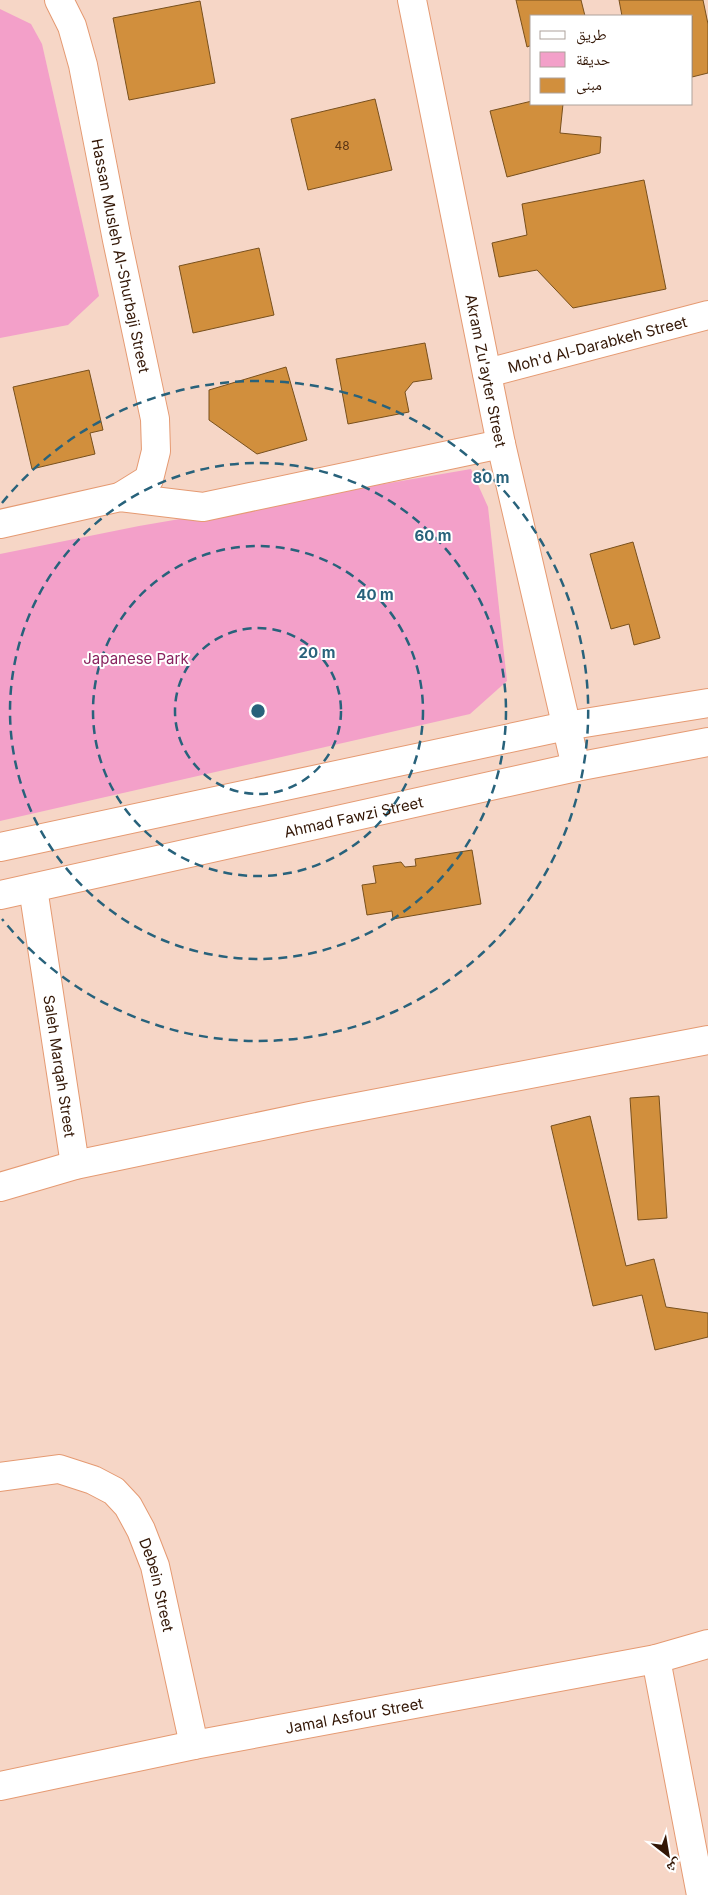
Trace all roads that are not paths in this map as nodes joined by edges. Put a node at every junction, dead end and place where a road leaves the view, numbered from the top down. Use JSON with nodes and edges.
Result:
{"nodes":[{"id":1,"x":59,"y":0,"type":"edge"},
{"id":2,"x":412,"y":0,"type":"edge"},
{"id":3,"x":708,"y":315,"type":"edge"},
{"id":4,"x":487,"y":373,"type":"junction"},
{"id":5,"x":501,"y":444,"type":"junction"},
{"id":6,"x":120,"y":497,"type":"junction"},
{"id":7,"x":0,"y":524,"type":"edge"},
{"id":8,"x":708,"y":703,"type":"edge"},
{"id":9,"x":566,"y":726,"type":"junction"},
{"id":10,"x":708,"y":742,"type":"edge"},
{"id":11,"x":576,"y":767,"type":"junction"},
{"id":12,"x":0,"y":847,"type":"edge"},
{"id":13,"x":33,"y":888,"type":"junction"},
{"id":14,"x":0,"y":895,"type":"edge"},
{"id":15,"x":708,"y":1040,"type":"edge"},
{"id":16,"x":75,"y":1165,"type":"junction"},
{"id":17,"x":0,"y":1187,"type":"edge"},
{"id":18,"x":0,"y":1476,"type":"edge"},
{"id":19,"x":708,"y":1644,"type":"edge"},
{"id":20,"x":656,"y":1659,"type":"junction"},
{"id":21,"x":194,"y":1744,"type":"junction"},
{"id":22,"x":0,"y":1786,"type":"edge"},
{"id":23,"x":701,"y":1895,"type":"edge"}],
"edges":[{"from":1,"to":6,"type":"street","name":"Hassan Musleh Al-Shurbaji Street"},
{"from":2,"to":4,"type":"street","name":"Akram Zu'ayter Street"},
{"from":3,"to":4,"type":"street","name":"Moh'd Al-Darabkeh Street"},
{"from":4,"to":5,"type":"street","name":"Akram Zu'ayter Street"},
{"from":5,"to":6,"type":"street","name":"Hassan Musleh Al-Shurbaji Street"},
{"from":5,"to":9,"type":"street","name":"Akram Zu'ayter Street"},
{"from":6,"to":7,"type":"street","name":"Hassan Musleh Al-Shurbaji Street"},
{"from":8,"to":9,"type":"street"},
{"from":9,"to":11,"type":"street","name":"Akram Zu'ayter Street"},
{"from":9,"to":12,"type":"street"},
{"from":10,"to":11,"type":"street","name":"Ahmad Fawzi Street"},
{"from":11,"to":13,"type":"street","name":"Ahmad Fawzi Street"},
{"from":13,"to":14,"type":"street","name":"Ahmad Fawzi Street"},
{"from":13,"to":16,"type":"street","name":"Saleh Marqah Street"},
{"from":15,"to":16,"type":"street"},
{"from":16,"to":17,"type":"street"},
{"from":18,"to":21,"type":"street","name":"Debein Street"},
{"from":19,"to":20,"type":"street","name":"Jamal Asfour Street"},
{"from":20,"to":21,"type":"street","name":"Jamal Asfour Street"},
{"from":20,"to":23,"type":"street"},
{"from":21,"to":22,"type":"street","name":"Jamal Asfour Street"}]}
